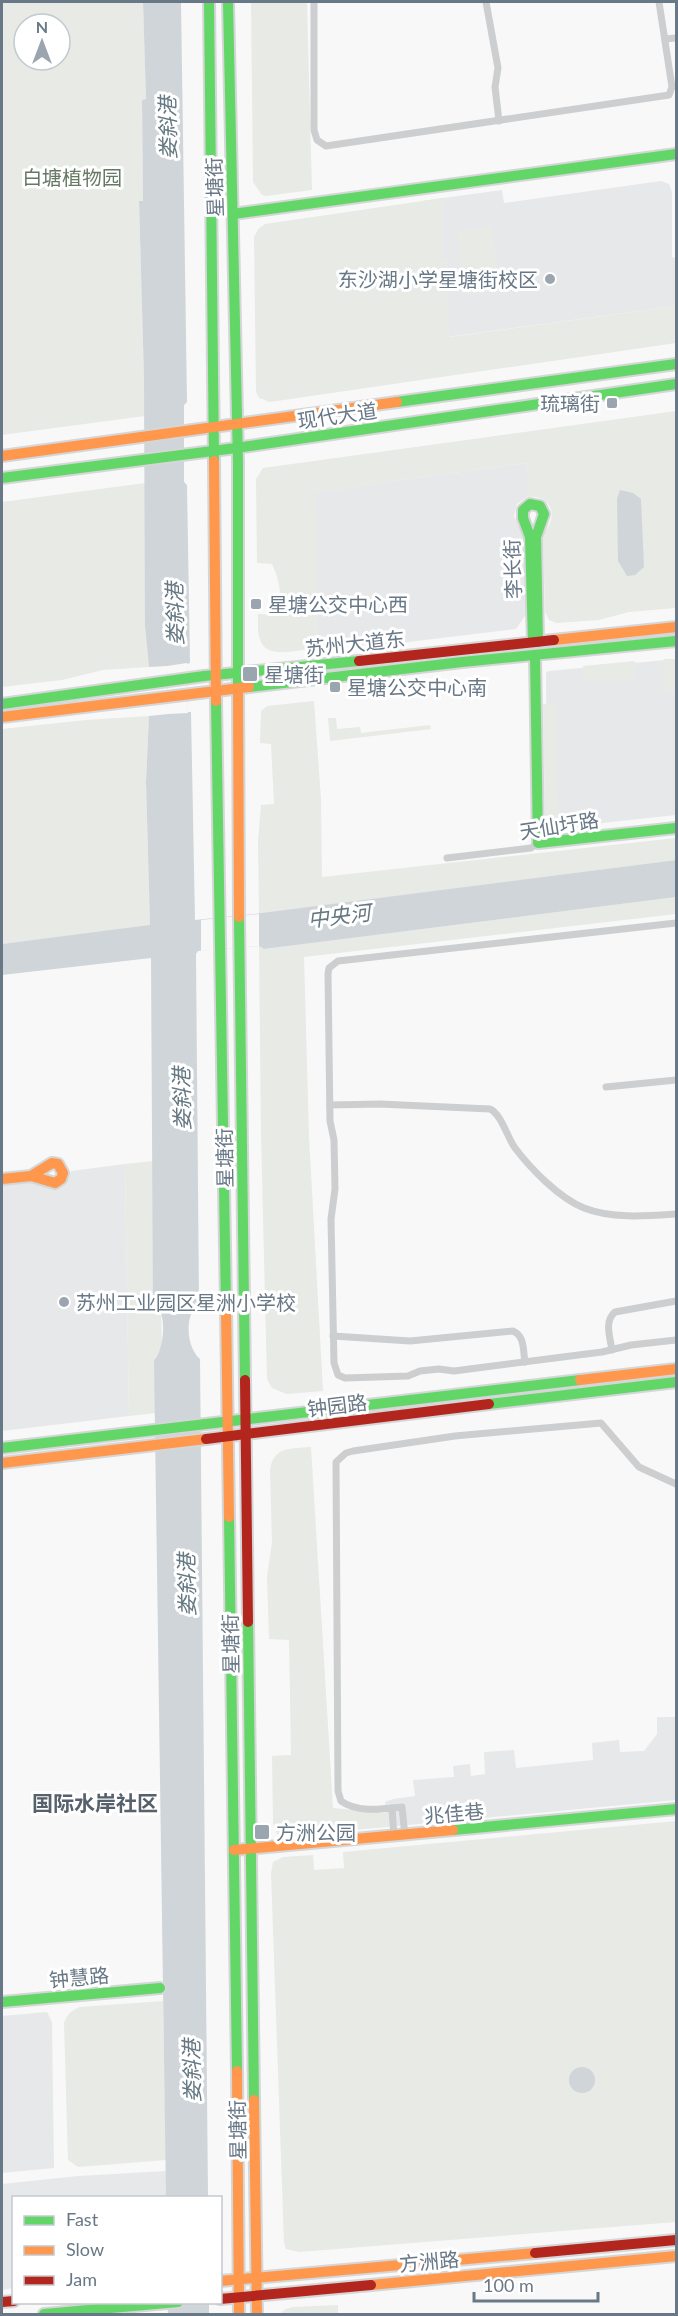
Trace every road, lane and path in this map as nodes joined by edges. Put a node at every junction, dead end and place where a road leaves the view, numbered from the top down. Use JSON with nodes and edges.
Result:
{"nodes":[{"id":1,"x":209,"y":2,"type":"edge"},
{"id":2,"x":228,"y":2,"type":"edge"},
{"id":3,"x":314,"y":2,"type":"edge"},
{"id":4,"x":486,"y":2,"type":"edge"},
{"id":5,"x":659,"y":2,"type":"edge"},
{"id":6,"x":676,"y":38,"type":"edge"},
{"id":7,"x":665,"y":39,"type":"junction"},
{"id":8,"x":499,"y":121,"type":"junction"},
{"id":9,"x":676,"y":154,"type":"edge"},
{"id":10,"x":233,"y":213,"type":"junction"},
{"id":11,"x":676,"y":364,"type":"edge"},
{"id":12,"x":676,"y":384,"type":"edge"},
{"id":13,"x":237,"y":425,"type":"junction"},
{"id":14,"x":213,"y":428,"type":"junction"},
{"id":15,"x":236,"y":448,"type":"junction"},
{"id":16,"x":214,"y":451,"type":"junction"},
{"id":17,"x":2,"y":456,"type":"edge"},
{"id":18,"x":2,"y":478,"type":"edge"},
{"id":19,"x":676,"y":627,"type":"edge"},
{"id":20,"x":676,"y":641,"type":"edge"},
{"id":21,"x":535,"y":642,"type":"junction"},
{"id":22,"x":535,"y":655,"type":"junction"},
{"id":23,"x":239,"y":672,"type":"junction"},
{"id":24,"x":216,"y":675,"type":"junction"},
{"id":25,"x":238,"y":689,"type":"junction"},
{"id":26,"x":216,"y":691,"type":"junction"},
{"id":27,"x":2,"y":704,"type":"edge"},
{"id":28,"x":2,"y":717,"type":"edge"},
{"id":29,"x":676,"y":828,"type":"edge"},
{"id":30,"x":538,"y":843,"type":"junction"},
{"id":31,"x":447,"y":858,"type":"dead end"},
{"id":32,"x":676,"y":922,"type":"edge"},
{"id":33,"x":676,"y":1080,"type":"edge"},
{"id":34,"x":606,"y":1087,"type":"dead end"},
{"id":35,"x":330,"y":1105,"type":"junction"},
{"id":36,"x":31,"y":1176,"type":"dead end"},
{"id":37,"x":2,"y":1179,"type":"edge"},
{"id":38,"x":676,"y":1214,"type":"edge"},
{"id":39,"x":676,"y":1301,"type":"edge"},
{"id":40,"x":333,"y":1336,"type":"junction"},
{"id":41,"x":676,"y":1340,"type":"edge"},
{"id":42,"x":612,"y":1350,"type":"junction"},
{"id":43,"x":525,"y":1362,"type":"junction"},
{"id":44,"x":676,"y":1369,"type":"edge"},
{"id":45,"x":676,"y":1382,"type":"edge"},
{"id":46,"x":246,"y":1418,"type":"junction"},
{"id":47,"x":227,"y":1420,"type":"junction"},
{"id":48,"x":246,"y":1434,"type":"junction"},
{"id":49,"x":228,"y":1437,"type":"junction"},
{"id":50,"x":2,"y":1448,"type":"edge"},
{"id":51,"x":2,"y":1464,"type":"edge"},
{"id":52,"x":676,"y":1484,"type":"edge"},
{"id":53,"x":392,"y":1808,"type":"junction"},
{"id":54,"x":676,"y":1809,"type":"edge"},
{"id":55,"x":400,"y":1836,"type":"junction"},
{"id":56,"x":234,"y":1850,"type":"junction"},
{"id":57,"x":250,"y":1850,"type":"junction"},
{"id":58,"x":160,"y":1988,"type":"dead end"},
{"id":59,"x":2,"y":2002,"type":"edge"},
{"id":60,"x":676,"y":2240,"type":"edge"},
{"id":61,"x":676,"y":2256,"type":"edge"},
{"id":62,"x":257,"y":2278,"type":"junction"},
{"id":63,"x":239,"y":2280,"type":"junction"},
{"id":64,"x":222,"y":2281,"type":"edge"},
{"id":65,"x":256,"y":2296,"type":"junction"},
{"id":66,"x":239,"y":2298,"type":"junction"},
{"id":67,"x":222,"y":2299,"type":"edge"},
{"id":68,"x":160,"y":2304,"type":"edge"},
{"id":69,"x":44,"y":2314,"type":"edge"},
{"id":70,"x":239,"y":2314,"type":"edge"},
{"id":71,"x":257,"y":2314,"type":"edge"}],
"edges":[{"from":1,"to":14,"type":"main road","name":"星塘街"},
{"from":2,"to":10,"type":"main road","name":"星塘街"},
{"from":3,"to":8,"type":"street"},
{"from":4,"to":8,"type":"street"},
{"from":5,"to":7,"type":"street"},
{"from":6,"to":7,"type":"street"},
{"from":7,"to":8,"type":"street"},
{"from":9,"to":10,"type":"main road"},
{"from":10,"to":13,"type":"main road","name":"星塘街"},
{"from":11,"to":13,"type":"main road","name":"现代大道"},
{"from":12,"to":15,"type":"main road","name":"现代大道"},
{"from":13,"to":14,"type":"main road","name":"现代大道"},
{"from":13,"to":15,"type":"main road","name":"星塘街"},
{"from":14,"to":16,"type":"main road","name":"星塘街"},
{"from":14,"to":17,"type":"main road","name":"现代大道"},
{"from":15,"to":16,"type":"main road","name":"现代大道"},
{"from":15,"to":23,"type":"main road","name":"星塘街"},
{"from":16,"to":18,"type":"main road","name":"现代大道"},
{"from":16,"to":24,"type":"main road","name":"星塘街"},
{"from":19,"to":21,"type":"main road","name":"苏州大道东"},
{"from":20,"to":22,"type":"main road","name":"苏州大道东"},
{"from":21,"to":21,"type":"main road","name":"李长街"},
{"from":21,"to":23,"type":"main road","name":"苏州大道东"},
{"from":22,"to":25,"type":"main road","name":"苏州大道东"},
{"from":22,"to":30,"type":"main road"},
{"from":23,"to":24,"type":"main road","name":"苏州大道东"},
{"from":23,"to":25,"type":"main road","name":"星塘街"},
{"from":24,"to":26,"type":"main road","name":"星塘街"},
{"from":24,"to":27,"type":"main road","name":"苏州大道东"},
{"from":25,"to":26,"type":"main road","name":"苏州大道东"},
{"from":25,"to":46,"type":"main road","name":"星塘街"},
{"from":26,"to":28,"type":"main road","name":"苏州大道东"},
{"from":26,"to":47,"type":"main road","name":"星塘街"},
{"from":29,"to":30,"type":"main road","name":"天仙圩路"},
{"from":30,"to":31,"type":"street","name":"天仙圩路"},
{"from":32,"to":35,"type":"street"},
{"from":33,"to":34,"type":"street"},
{"from":35,"to":38,"type":"street"},
{"from":35,"to":40,"type":"street"},
{"from":36,"to":37,"type":"main road"},
{"from":39,"to":42,"type":"street"},
{"from":40,"to":43,"type":"street"},
{"from":40,"to":43,"type":"street"},
{"from":41,"to":42,"type":"street"},
{"from":42,"to":43,"type":"street"},
{"from":44,"to":46,"type":"main road","name":"钟园路"},
{"from":45,"to":48,"type":"main road","name":"钟园路"},
{"from":46,"to":47,"type":"main road","name":"钟园路"},
{"from":46,"to":48,"type":"main road","name":"星塘街"},
{"from":47,"to":49,"type":"main road","name":"星塘街"},
{"from":47,"to":50,"type":"main road","name":"钟园路"},
{"from":48,"to":49,"type":"main road","name":"钟园路"},
{"from":48,"to":57,"type":"main road","name":"星塘街"},
{"from":49,"to":51,"type":"main road","name":"钟园路"},
{"from":49,"to":56,"type":"main road","name":"星塘街"},
{"from":52,"to":53,"type":"street"},
{"from":53,"to":55,"type":"street"},
{"from":53,"to":55,"type":"street"},
{"from":54,"to":55,"type":"main road","name":"兆佳巷"},
{"from":55,"to":57,"type":"main road","name":"兆佳巷"},
{"from":56,"to":57,"type":"main road","name":"兆佳巷"},
{"from":56,"to":63,"type":"main road","name":"星塘街"},
{"from":57,"to":62,"type":"main road","name":"星塘街"},
{"from":58,"to":59,"type":"main road","name":"钟慧路"},
{"from":60,"to":62,"type":"main road","name":"方洲路"},
{"from":61,"to":65,"type":"main road","name":"方洲路"},
{"from":62,"to":63,"type":"main road","name":"方洲路"},
{"from":62,"to":65,"type":"main road","name":"星塘街"},
{"from":63,"to":64,"type":"main road","name":"方洲路"},
{"from":63,"to":66,"type":"main road","name":"星塘街"},
{"from":65,"to":66,"type":"main road","name":"方洲路"},
{"from":65,"to":71,"type":"main road","name":"星塘街"},
{"from":66,"to":67,"type":"main road","name":"方洲路"},
{"from":66,"to":70,"type":"main road","name":"星塘街"},
{"from":68,"to":69,"type":"main road"}]}
